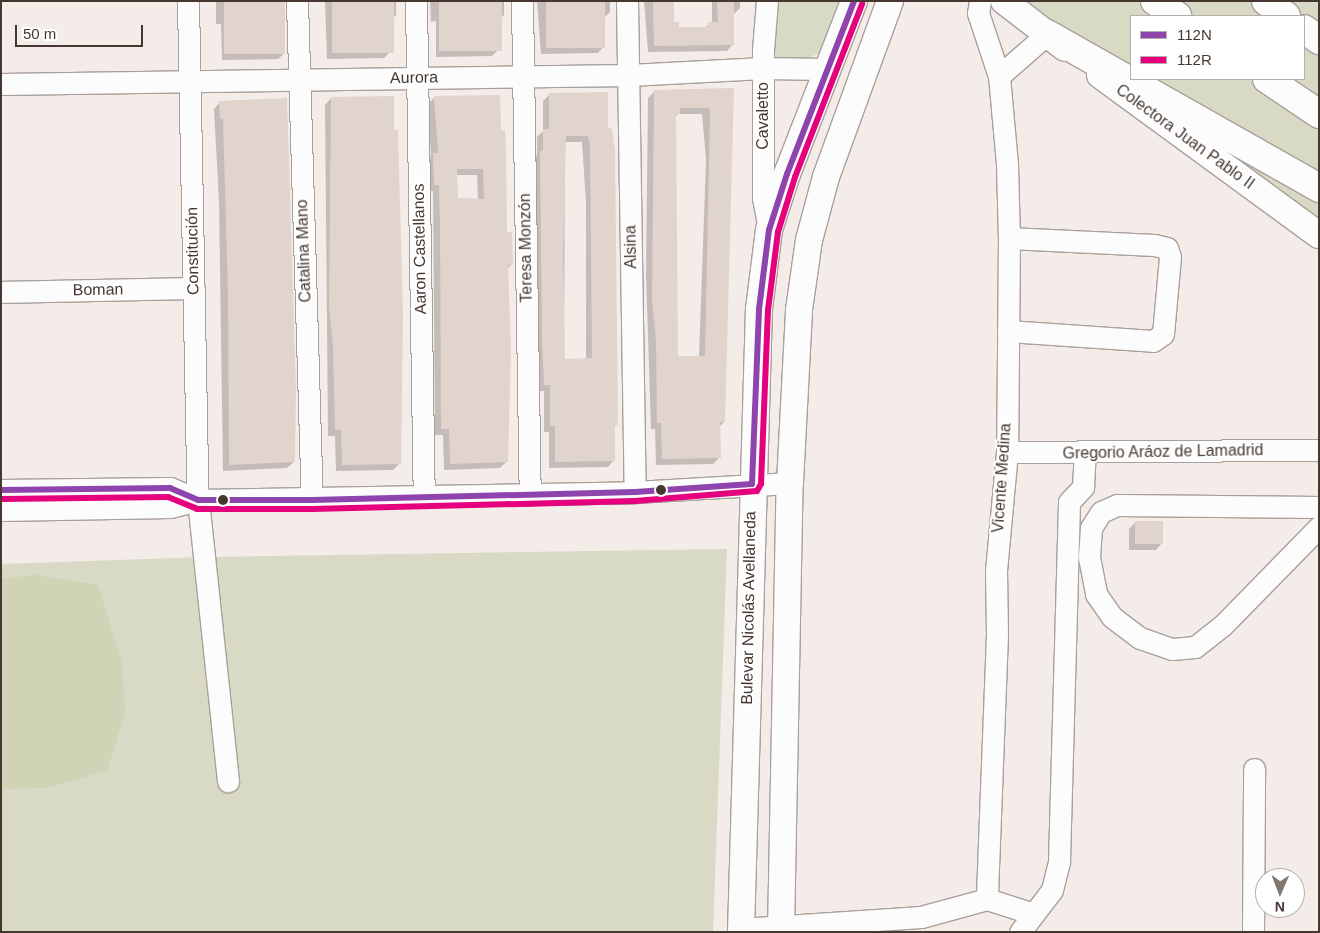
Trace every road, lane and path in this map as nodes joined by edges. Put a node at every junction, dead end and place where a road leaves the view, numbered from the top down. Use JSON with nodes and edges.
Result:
{"nodes":[{"id":1,"x":188,"y":1,"type":"edge"},
{"id":2,"x":297,"y":1,"type":"edge"},
{"id":3,"x":416,"y":1,"type":"edge"},
{"id":4,"x":522,"y":1,"type":"edge"},
{"id":5,"x":627,"y":1,"type":"edge"},
{"id":6,"x":766,"y":1,"type":"edge"},
{"id":7,"x":854,"y":1,"type":"edge"},
{"id":8,"x":890,"y":1,"type":"edge"},
{"id":9,"x":980,"y":1,"type":"edge"},
{"id":10,"x":1004,"y":1,"type":"edge"},
{"id":11,"x":1155,"y":1,"type":"edge"},
{"id":12,"x":1266,"y":1,"type":"edge"},
{"id":13,"x":1176,"y":15,"type":"edge"},
{"id":14,"x":1285,"y":15,"type":"edge"},
{"id":15,"x":1305,"y":30,"type":"edge"},
{"id":16,"x":1047,"y":34,"type":"junction"},
{"id":17,"x":1319,"y":40,"type":"edge"},
{"id":18,"x":763,"y":68,"type":"junction"},
{"id":19,"x":827,"y":70,"type":"junction"},
{"id":20,"x":629,"y":75,"type":"junction"},
{"id":21,"x":523,"y":76,"type":"junction"},
{"id":22,"x":999,"y":76,"type":"junction"},
{"id":23,"x":417,"y":78,"type":"junction"},
{"id":24,"x":298,"y":80,"type":"junction"},
{"id":25,"x":1268,"y":80,"type":"edge"},
{"id":26,"x":189,"y":81,"type":"junction"},
{"id":27,"x":1,"y":84,"type":"edge"},
{"id":28,"x":1319,"y":114,"type":"edge"},
{"id":29,"x":1319,"y":188,"type":"edge"},
{"id":30,"x":769,"y":230,"type":"junction"},
{"id":31,"x":1319,"y":236,"type":"edge"},
{"id":32,"x":1009,"y":238,"type":"junction"},
{"id":33,"x":194,"y":288,"type":"junction"},
{"id":34,"x":1,"y":292,"type":"edge"},
{"id":35,"x":1008,"y":331,"type":"junction"},
{"id":36,"x":1319,"y":450,"type":"edge"},
{"id":37,"x":1007,"y":452,"type":"junction"},
{"id":38,"x":1085,"y":453,"type":"junction"},
{"id":39,"x":790,"y":483,"type":"junction"},
{"id":40,"x":752,"y":484,"type":"junction"},
{"id":41,"x":1,"y":490,"type":"edge"},
{"id":42,"x":635,"y":492,"type":"junction"},
{"id":43,"x":530,"y":495,"type":"junction"},
{"id":44,"x":424,"y":497,"type":"junction"},
{"id":45,"x":198,"y":500,"type":"junction"},
{"id":46,"x":312,"y":500,"type":"junction"},
{"id":47,"x":1319,"y":507,"type":"edge"},
{"id":48,"x":1,"y":510,"type":"edge"},
{"id":49,"x":1319,"y":527,"type":"edge"},
{"id":50,"x":1254,"y":769,"type":"dead end"},
{"id":51,"x":228,"y":781,"type":"dead end"},
{"id":52,"x":987,"y":899,"type":"junction"},
{"id":53,"x":1034,"y":914,"type":"junction"},
{"id":54,"x":741,"y":930,"type":"edge"},
{"id":55,"x":781,"y":930,"type":"edge"},
{"id":56,"x":1020,"y":932,"type":"edge"},
{"id":57,"x":1253,"y":932,"type":"edge"}],
"edges":[{"from":1,"to":26,"type":"street","name":"Constitución"},
{"from":2,"to":24,"type":"street","name":"Catalina Mano"},
{"from":3,"to":23,"type":"street","name":"Aaron Castellanos"},
{"from":4,"to":21,"type":"street","name":"Teresa Monzón"},
{"from":5,"to":20,"type":"street","name":"Alsina"},
{"from":6,"to":18,"type":"street","name":"Cavaletto"},
{"from":7,"to":19,"type":"main road","name":"Bulevar Nicolás Avellaneda"},
{"from":8,"to":39,"type":"main road"},
{"from":9,"to":22,"type":"street","name":"Vicente Medina"},
{"from":10,"to":16,"type":"main road","name":"Colectora Juan Pablo II"},
{"from":11,"to":13,"type":"highway"},
{"from":12,"to":14,"type":"highway"},
{"from":15,"to":17,"type":"highway"},
{"from":16,"to":22,"type":"street"},
{"from":16,"to":29,"type":"highway"},
{"from":16,"to":31,"type":"main road","name":"Colectora Juan Pablo II"},
{"from":18,"to":19,"type":"street","name":"Aurora"},
{"from":18,"to":20,"type":"street","name":"Aurora"},
{"from":18,"to":30,"type":"street","name":"Cavaletto"},
{"from":19,"to":30,"type":"main road","name":"Bulevar Nicolás Avellaneda"},
{"from":20,"to":21,"type":"street","name":"Aurora"},
{"from":20,"to":42,"type":"street","name":"Alsina"},
{"from":21,"to":23,"type":"street","name":"Aurora"},
{"from":21,"to":43,"type":"street","name":"Teresa Monzón"},
{"from":22,"to":32,"type":"street","name":"Vicente Medina"},
{"from":23,"to":24,"type":"street","name":"Aurora"},
{"from":23,"to":44,"type":"street","name":"Aaron Castellanos"},
{"from":24,"to":26,"type":"street","name":"Aurora"},
{"from":24,"to":46,"type":"street","name":"Catalina Mano"},
{"from":25,"to":28,"type":"highway"},
{"from":26,"to":27,"type":"street","name":"Aurora"},
{"from":26,"to":33,"type":"street","name":"Constitución"},
{"from":30,"to":40,"type":"main road","name":"Bulevar Nicolás Avellaneda"},
{"from":32,"to":35,"type":"street","name":"Vicente Medina"},
{"from":32,"to":35,"type":"street"},
{"from":33,"to":34,"type":"street","name":"Boman"},
{"from":33,"to":45,"type":"street","name":"Constitución"},
{"from":35,"to":37,"type":"street","name":"Vicente Medina"},
{"from":36,"to":38,"type":"street","name":"Gregorio Aráoz de Lamadrid"},
{"from":37,"to":38,"type":"street","name":"Gregorio Aráoz de Lamadrid"},
{"from":37,"to":52,"type":"street","name":"Vicente Medina"},
{"from":38,"to":53,"type":"street"},
{"from":39,"to":40,"type":"street"},
{"from":39,"to":55,"type":"main road"},
{"from":40,"to":42,"type":"street"},
{"from":40,"to":54,"type":"main road","name":"Bulevar Nicolás Avellaneda"},
{"from":41,"to":45,"type":"street"},
{"from":42,"to":43,"type":"street"},
{"from":43,"to":44,"type":"street"},
{"from":44,"to":46,"type":"street"},
{"from":45,"to":46,"type":"street"},
{"from":45,"to":48,"type":"street"},
{"from":45,"to":51,"type":"street","name":"Constitución"},
{"from":47,"to":49,"type":"street"},
{"from":50,"to":57,"type":"street"},
{"from":52,"to":53,"type":"street"},
{"from":52,"to":55,"type":"street"},
{"from":53,"to":56,"type":"street"},
{"from":54,"to":55,"type":"street"}]}
